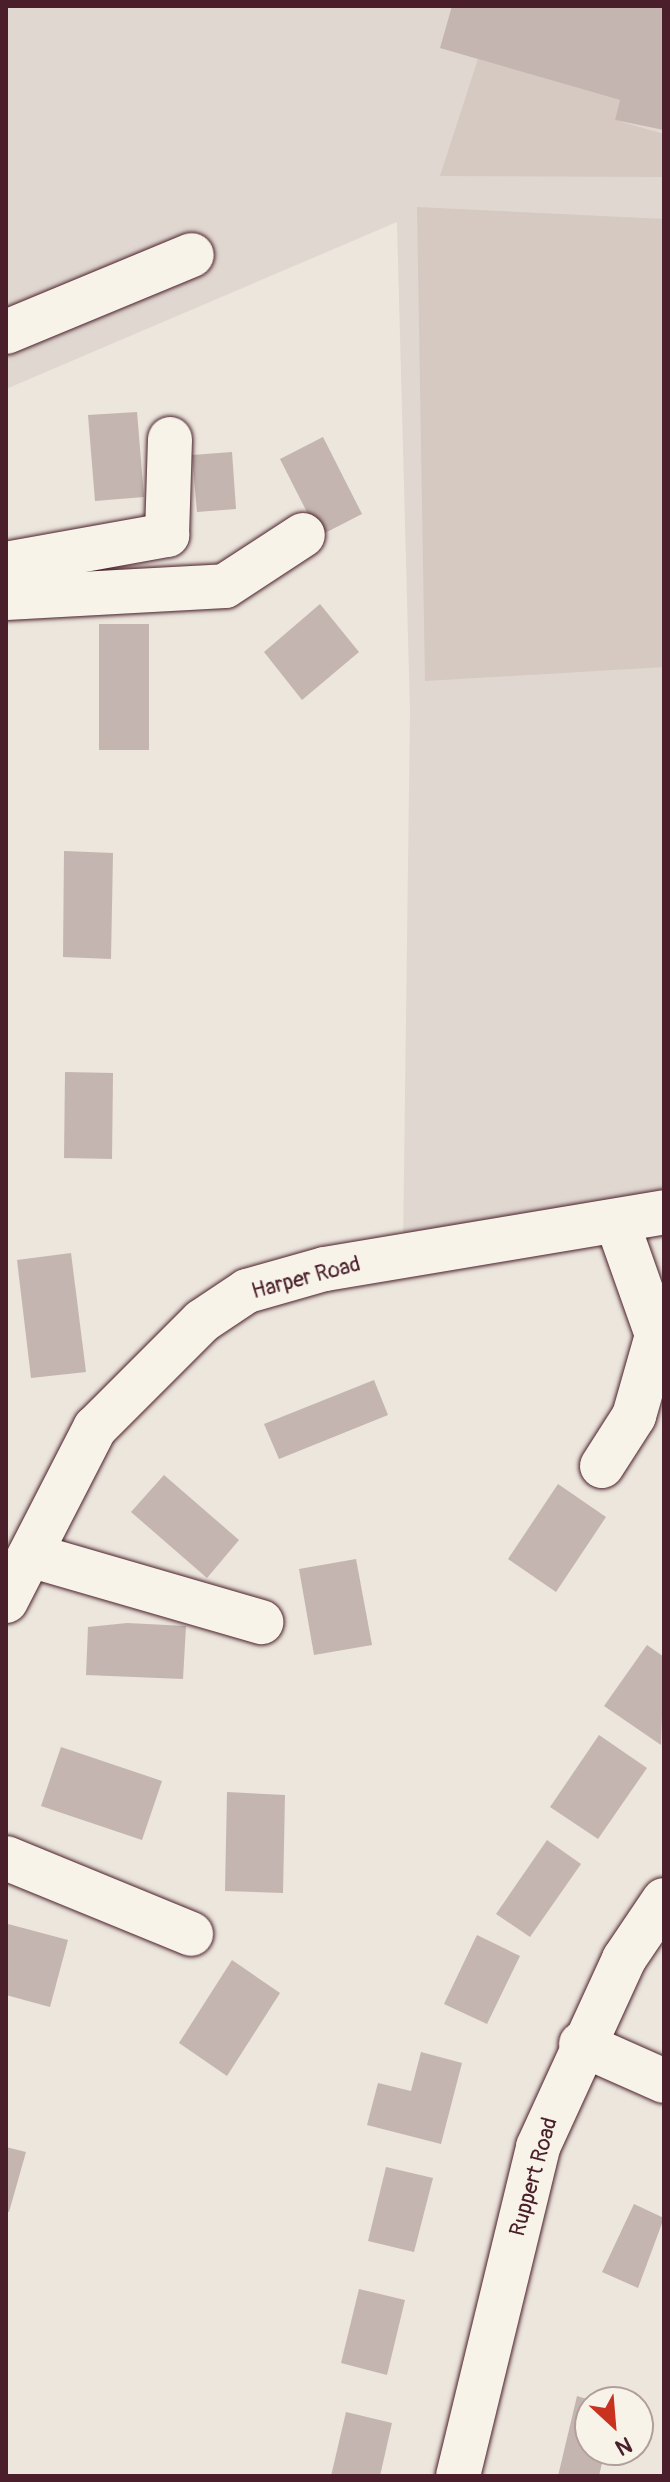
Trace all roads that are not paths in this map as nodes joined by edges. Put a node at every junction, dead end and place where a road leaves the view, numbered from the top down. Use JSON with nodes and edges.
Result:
{"nodes":[{"id":1,"x":192,"y":255,"type":"dead end"},
{"id":2,"x":6,"y":332,"type":"edge"},
{"id":3,"x":170,"y":439,"type":"dead end"},
{"id":4,"x":303,"y":535,"type":"dead end"},
{"id":5,"x":6,"y":564,"type":"edge"},
{"id":6,"x":6,"y":598,"type":"edge"},
{"id":7,"x":664,"y":1212,"type":"edge"},
{"id":8,"x":618,"y":1225,"type":"junction"},
{"id":9,"x":602,"y":1466,"type":"dead end"},
{"id":10,"x":30,"y":1555,"type":"junction"},
{"id":11,"x":6,"y":1601,"type":"edge"},
{"id":12,"x":261,"y":1622,"type":"dead end"},
{"id":13,"x":6,"y":1858,"type":"edge"},
{"id":14,"x":664,"y":1900,"type":"edge"},
{"id":15,"x":191,"y":1934,"type":"dead end"},
{"id":16,"x":581,"y":2044,"type":"junction"},
{"id":17,"x":664,"y":2081,"type":"edge"},
{"id":18,"x":458,"y":2476,"type":"edge"}],
"edges":[{"from":1,"to":2,"type":"street"},
{"from":3,"to":5,"type":"street"},
{"from":4,"to":6,"type":"street"},
{"from":7,"to":8,"type":"street","name":"Harper Road"},
{"from":8,"to":9,"type":"street"},
{"from":8,"to":10,"type":"street","name":"Harper Road"},
{"from":10,"to":11,"type":"street","name":"Harper Road"},
{"from":10,"to":12,"type":"street"},
{"from":13,"to":15,"type":"street"},
{"from":14,"to":16,"type":"street","name":"Ruppert Road"},
{"from":16,"to":17,"type":"street"},
{"from":16,"to":18,"type":"street","name":"Ruppert Road"}]}
